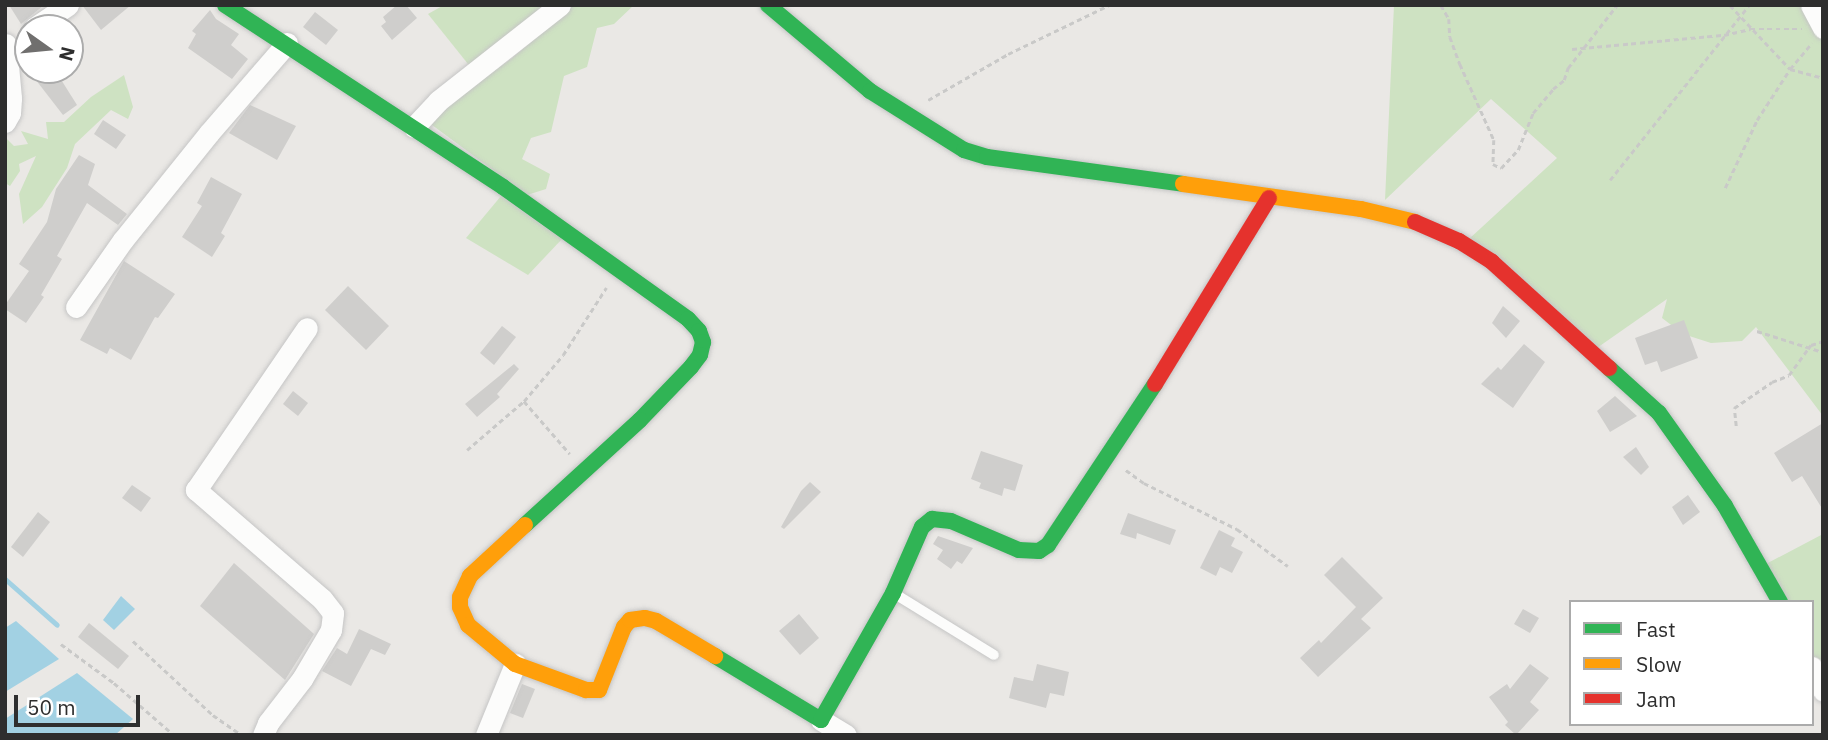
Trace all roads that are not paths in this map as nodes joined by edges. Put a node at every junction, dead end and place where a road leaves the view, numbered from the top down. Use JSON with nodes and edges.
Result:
{"nodes":[{"id":1,"x":225,"y":5,"type":"edge"},
{"id":2,"x":560,"y":5,"type":"edge"},
{"id":3,"x":768,"y":5,"type":"edge"},
{"id":4,"x":1811,"y":5,"type":"edge"},
{"id":5,"x":1816,"y":32,"type":"edge"},
{"id":6,"x":287,"y":43,"type":"junction"},
{"id":7,"x":6,"y":44,"type":"edge"},
{"id":8,"x":5,"y":122,"type":"edge"},
{"id":9,"x":414,"y":127,"type":"junction"},
{"id":10,"x":1269,"y":198,"type":"junction"},
{"id":11,"x":76,"y":307,"type":"dead end"},
{"id":12,"x":307,"y":328,"type":"dead end"},
{"id":13,"x":893,"y":593,"type":"junction"},
{"id":14,"x":1779,"y":600,"type":"edge"},
{"id":15,"x":994,"y":655,"type":"dead end"},
{"id":16,"x":515,"y":664,"type":"junction"},
{"id":17,"x":1814,"y":671,"type":"edge"},
{"id":18,"x":1823,"y":691,"type":"edge"},
{"id":19,"x":821,"y":720,"type":"junction"},
{"id":20,"x":263,"y":735,"type":"edge"},
{"id":21,"x":486,"y":735,"type":"edge"},
{"id":22,"x":846,"y":735,"type":"edge"}],
"edges":[{"from":1,"to":6,"type":"street"},
{"from":2,"to":9,"type":"street"},
{"from":3,"to":10,"type":"street"},
{"from":4,"to":5,"type":"street"},
{"from":6,"to":9,"type":"street"},
{"from":6,"to":11,"type":"street"},
{"from":7,"to":8,"type":"street"},
{"from":9,"to":16,"type":"street"},
{"from":10,"to":13,"type":"street"},
{"from":10,"to":14,"type":"street"},
{"from":12,"to":20,"type":"street"},
{"from":13,"to":15,"type":"lane"},
{"from":13,"to":19,"type":"street"},
{"from":16,"to":19,"type":"street"},
{"from":16,"to":21,"type":"street"},
{"from":17,"to":18,"type":"street"},
{"from":19,"to":22,"type":"street"}]}
